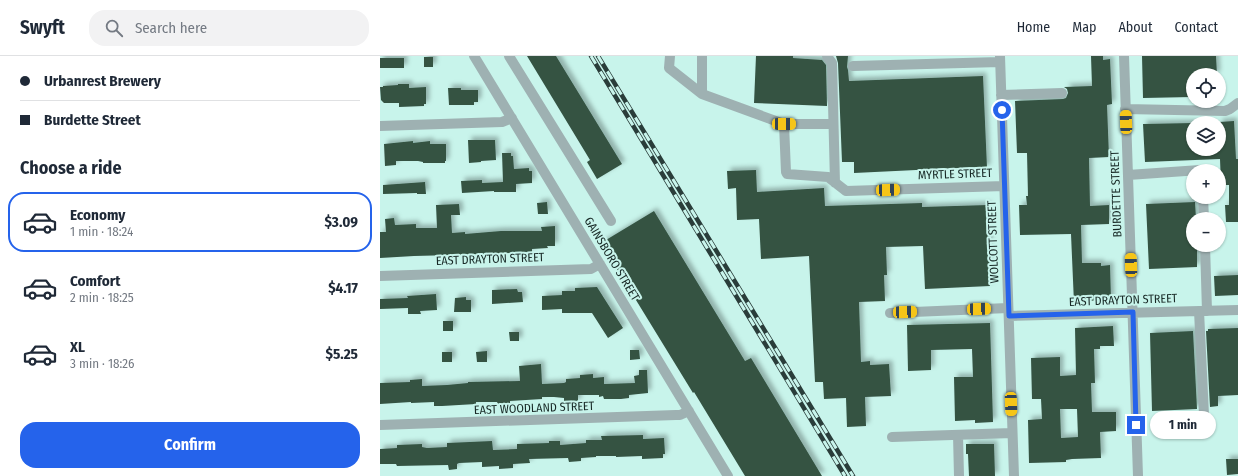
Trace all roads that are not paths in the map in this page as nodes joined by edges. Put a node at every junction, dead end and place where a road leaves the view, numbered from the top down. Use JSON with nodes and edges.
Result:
{"nodes":[{"id":1,"x":474,"y":56,"type":"edge"},
{"id":2,"x":510,"y":56,"type":"edge"},
{"id":3,"x":670,"y":56,"type":"edge"},
{"id":4,"x":702,"y":56,"type":"edge"},
{"id":5,"x":827,"y":56,"type":"edge"},
{"id":6,"x":1124,"y":56,"type":"edge"},
{"id":7,"x":1000,"y":59,"type":"edge"},
{"id":8,"x":853,"y":66,"type":"dead end"},
{"id":9,"x":1062,"y":93,"type":"dead end"},
{"id":10,"x":702,"y":94,"type":"junction"},
{"id":11,"x":1002,"y":95,"type":"junction"},
{"id":12,"x":1238,"y":103,"type":"edge"},
{"id":13,"x":1125,"y":109,"type":"junction"},
{"id":14,"x":512,"y":118,"type":"junction"},
{"id":15,"x":784,"y":124,"type":"junction"},
{"id":16,"x":833,"y":124,"type":"junction"},
{"id":17,"x":380,"y":126,"type":"edge"},
{"id":18,"x":1186,"y":171,"type":"edge"},
{"id":19,"x":1128,"y":175,"type":"junction"},
{"id":20,"x":834,"y":183,"type":"junction"},
{"id":21,"x":1004,"y":186,"type":"junction"},
{"id":22,"x":611,"y":221,"type":"dead end"},
{"id":23,"x":1205,"y":252,"type":"edge"},
{"id":24,"x":600,"y":264,"type":"junction"},
{"id":25,"x":380,"y":276,"type":"edge"},
{"id":26,"x":1238,"y":310,"type":"edge"},
{"id":27,"x":1203,"y":311,"type":"junction"},
{"id":28,"x":1008,"y":312,"type":"junction"},
{"id":29,"x":1133,"y":312,"type":"junction"},
{"id":30,"x":890,"y":313,"type":"dead end"},
{"id":31,"x":689,"y":411,"type":"junction"},
{"id":32,"x":1204,"y":415,"type":"dead end"},
{"id":33,"x":380,"y":426,"type":"edge"},
{"id":34,"x":1012,"y":433,"type":"junction"},
{"id":35,"x":958,"y":434,"type":"junction"},
{"id":36,"x":892,"y":437,"type":"dead end"},
{"id":37,"x":728,"y":476,"type":"edge"},
{"id":38,"x":959,"y":476,"type":"edge"},
{"id":39,"x":1014,"y":476,"type":"edge"},
{"id":40,"x":1138,"y":476,"type":"edge"}],
"edges":[{"from":1,"to":14,"type":"street","name":"GAINSBORO STREET"},
{"from":2,"to":22,"type":"street"},
{"from":3,"to":10,"type":"street"},
{"from":4,"to":10,"type":"street"},
{"from":5,"to":16,"type":"street"},
{"from":6,"to":13,"type":"street","name":"BURDETTE STREET"},
{"from":7,"to":8,"type":"street"},
{"from":7,"to":11,"type":"street","name":"WOLCOTT STREET"},
{"from":9,"to":11,"type":"street"},
{"from":10,"to":15,"type":"street"},
{"from":11,"to":21,"type":"street","name":"WOLCOTT STREET"},
{"from":12,"to":13,"type":"street"},
{"from":13,"to":19,"type":"street","name":"BURDETTE STREET"},
{"from":14,"to":17,"type":"street"},
{"from":14,"to":24,"type":"street","name":"GAINSBORO STREET"},
{"from":15,"to":16,"type":"street"},
{"from":15,"to":20,"type":"street","name":"MYRTLE STREET"},
{"from":16,"to":20,"type":"street"},
{"from":18,"to":19,"type":"street"},
{"from":19,"to":29,"type":"street","name":"BURDETTE STREET"},
{"from":20,"to":21,"type":"street","name":"MYRTLE STREET"},
{"from":21,"to":28,"type":"street","name":"WOLCOTT STREET"},
{"from":23,"to":27,"type":"street"},
{"from":24,"to":25,"type":"street","name":"EAST DRAYTON STREET"},
{"from":24,"to":31,"type":"street","name":"GAINSBORO STREET"},
{"from":26,"to":27,"type":"street","name":"EAST DRAYTON STREET"},
{"from":27,"to":29,"type":"street","name":"EAST DRAYTON STREET"},
{"from":27,"to":32,"type":"street"},
{"from":28,"to":29,"type":"street","name":"EAST DRAYTON STREET"},
{"from":28,"to":30,"type":"street","name":"EAST DRAYTON STREET"},
{"from":28,"to":34,"type":"street","name":"WOLCOTT STREET"},
{"from":29,"to":40,"type":"street","name":"BURDETTE STREET"},
{"from":31,"to":33,"type":"street","name":"EAST WOODLAND STREET"},
{"from":31,"to":37,"type":"street","name":"GAINSBORO STREET"},
{"from":34,"to":35,"type":"street"},
{"from":34,"to":39,"type":"street","name":"WOLCOTT STREET"},
{"from":35,"to":36,"type":"street"},
{"from":35,"to":38,"type":"street"}]}
